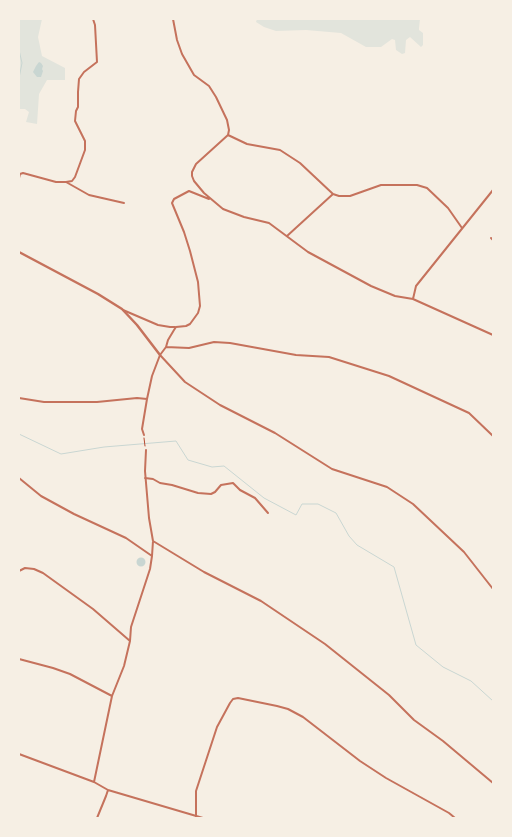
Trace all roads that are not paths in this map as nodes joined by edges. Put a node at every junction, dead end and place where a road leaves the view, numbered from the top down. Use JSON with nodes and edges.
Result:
{"nodes":[{"id":1,"x":93,"y":19,"type":"edge"},
{"id":2,"x":173,"y":19,"type":"edge"},
{"id":3,"x":228,"y":135,"type":"junction"},
{"id":4,"x":19,"y":178,"type":"edge"},
{"id":5,"x":66,"y":182,"type":"junction"},
{"id":6,"x":493,"y":190,"type":"edge"},
{"id":7,"x":333,"y":194,"type":"junction"},
{"id":8,"x":212,"y":201,"type":"junction"},
{"id":9,"x":124,"y":203,"type":"dead end"},
{"id":10,"x":462,"y":228,"type":"junction"},
{"id":11,"x":287,"y":236,"type":"junction"},
{"id":12,"x":19,"y":252,"type":"edge"},
{"id":13,"x":413,"y":299,"type":"junction"},
{"id":14,"x":122,"y":309,"type":"junction"},
{"id":15,"x":176,"y":327,"type":"junction"},
{"id":16,"x":493,"y":335,"type":"edge"},
{"id":17,"x":166,"y":347,"type":"junction"},
{"id":18,"x":160,"y":355,"type":"junction"},
{"id":19,"x":19,"y":398,"type":"edge"},
{"id":20,"x":147,"y":399,"type":"junction"},
{"id":21,"x":144,"y":435,"type":"road end"},
{"id":22,"x":493,"y":436,"type":"edge"},
{"id":23,"x":146,"y":450,"type":"road end"},
{"id":24,"x":19,"y":478,"type":"edge"},
{"id":25,"x":145,"y":478,"type":"junction"},
{"id":26,"x":268,"y":513,"type":"dead end"},
{"id":27,"x":153,"y":541,"type":"junction"},
{"id":28,"x":152,"y":556,"type":"junction"},
{"id":29,"x":19,"y":571,"type":"edge"},
{"id":30,"x":493,"y":589,"type":"edge"},
{"id":31,"x":130,"y":641,"type":"junction"},
{"id":32,"x":19,"y":659,"type":"edge"},
{"id":33,"x":112,"y":696,"type":"junction"},
{"id":34,"x":19,"y":754,"type":"edge"},
{"id":35,"x":94,"y":782,"type":"junction"},
{"id":36,"x":493,"y":783,"type":"edge"},
{"id":37,"x":108,"y":790,"type":"junction"},
{"id":38,"x":196,"y":817,"type":"edge"},
{"id":39,"x":97,"y":818,"type":"edge"},
{"id":40,"x":203,"y":818,"type":"edge"},
{"id":41,"x":455,"y":818,"type":"edge"}],
"edges":[{"from":1,"to":5,"type":"street"},
{"from":2,"to":3,"type":"street"},
{"from":3,"to":7,"type":"street"},
{"from":3,"to":8,"type":"street"},
{"from":4,"to":5,"type":"street"},
{"from":5,"to":9,"type":"street"},
{"from":6,"to":10,"type":"street"},
{"from":7,"to":10,"type":"street"},
{"from":7,"to":11,"type":"street"},
{"from":8,"to":11,"type":"street"},
{"from":8,"to":15,"type":"street"},
{"from":10,"to":13,"type":"street"},
{"from":11,"to":13,"type":"street"},
{"from":12,"to":14,"type":"street"},
{"from":13,"to":16,"type":"street"},
{"from":14,"to":15,"type":"street"},
{"from":14,"to":18,"type":"street"},
{"from":15,"to":17,"type":"street"},
{"from":17,"to":18,"type":"street"},
{"from":17,"to":22,"type":"street"},
{"from":18,"to":20,"type":"street"},
{"from":18,"to":30,"type":"street"},
{"from":19,"to":20,"type":"street"},
{"from":20,"to":21,"type":"street"},
{"from":23,"to":25,"type":"street"},
{"from":24,"to":28,"type":"street"},
{"from":25,"to":26,"type":"street"},
{"from":25,"to":27,"type":"street"},
{"from":27,"to":28,"type":"street"},
{"from":27,"to":36,"type":"street"},
{"from":28,"to":31,"type":"street"},
{"from":29,"to":31,"type":"street"},
{"from":31,"to":33,"type":"street"},
{"from":32,"to":33,"type":"street"},
{"from":33,"to":35,"type":"street"},
{"from":34,"to":35,"type":"street"},
{"from":35,"to":37,"type":"street"},
{"from":37,"to":38,"type":"street"},
{"from":37,"to":39,"type":"street"},
{"from":38,"to":40,"type":"street"},
{"from":38,"to":41,"type":"street"}]}
